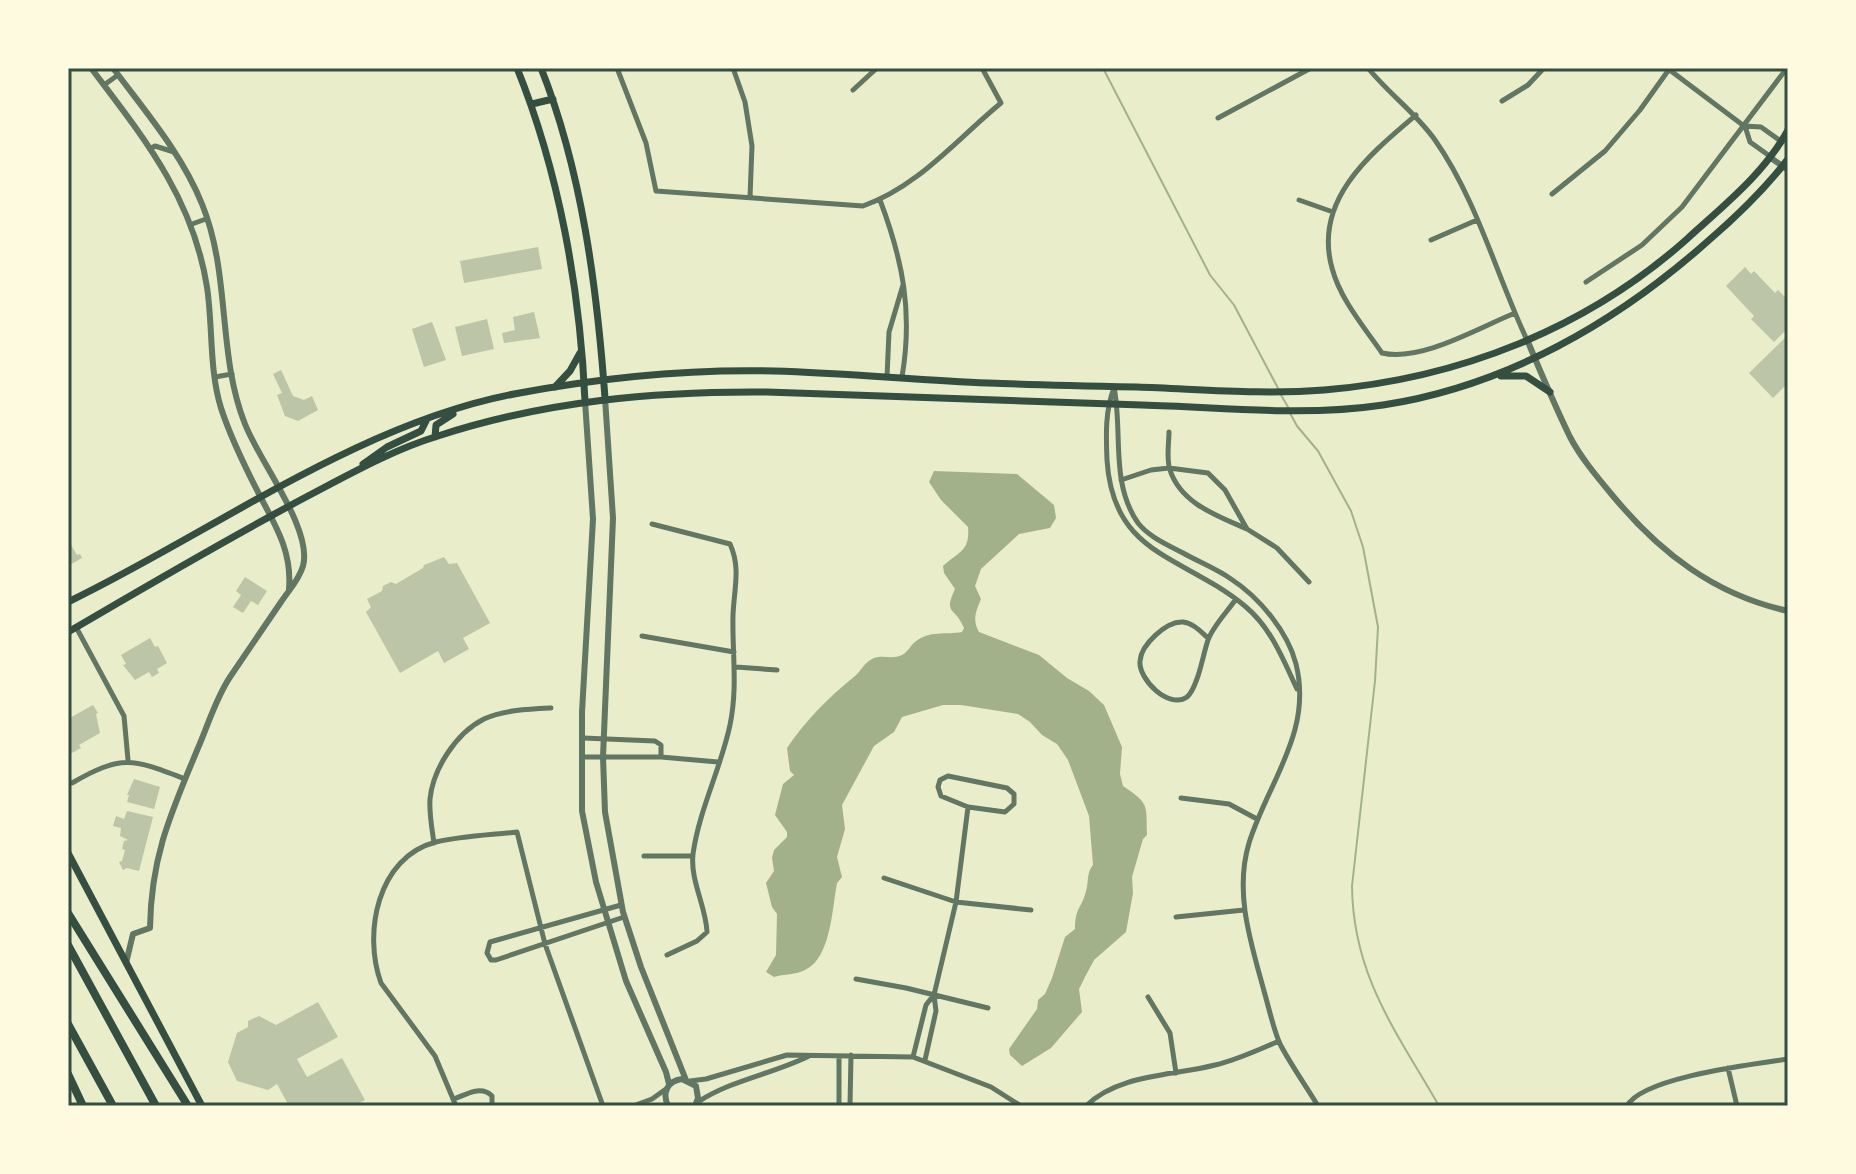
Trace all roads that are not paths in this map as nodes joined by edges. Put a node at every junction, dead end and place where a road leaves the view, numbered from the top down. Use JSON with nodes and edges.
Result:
{"nodes":[{"id":1,"x":91,"y":68,"type":"edge"},
{"id":2,"x":113,"y":68,"type":"edge"},
{"id":3,"x":517,"y":68,"type":"edge"},
{"id":4,"x":541,"y":68,"type":"edge"},
{"id":5,"x":617,"y":68,"type":"edge"},
{"id":6,"x":733,"y":68,"type":"edge"},
{"id":7,"x":877,"y":68,"type":"edge"},
{"id":8,"x":982,"y":68,"type":"edge"},
{"id":9,"x":1311,"y":68,"type":"edge"},
{"id":10,"x":1368,"y":68,"type":"edge"},
{"id":11,"x":1544,"y":68,"type":"edge"},
{"id":12,"x":1668,"y":68,"type":"edge"},
{"id":13,"x":1787,"y":68,"type":"edge"},
{"id":14,"x":118,"y":75,"type":"junction"},
{"id":15,"x":104,"y":85,"type":"junction"},
{"id":16,"x":853,"y":90,"type":"dead end"},
{"id":17,"x":553,"y":99,"type":"junction"},
{"id":18,"x":1502,"y":101,"type":"dead end"},
{"id":19,"x":532,"y":104,"type":"junction"},
{"id":20,"x":1416,"y":115,"type":"junction"},
{"id":21,"x":1218,"y":118,"type":"dead end"},
{"id":22,"x":1744,"y":126,"type":"junction"},
{"id":23,"x":1788,"y":130,"type":"edge"},
{"id":24,"x":1785,"y":144,"type":"edge"},
{"id":25,"x":149,"y":149,"type":"junction"},
{"id":26,"x":175,"y":153,"type":"junction"},
{"id":27,"x":1771,"y":158,"type":"junction"},
{"id":28,"x":1786,"y":165,"type":"edge"},
{"id":29,"x":1552,"y":194,"type":"dead end"},
{"id":30,"x":750,"y":197,"type":"junction"},
{"id":31,"x":880,"y":200,"type":"junction"},
{"id":32,"x":1299,"y":200,"type":"dead end"},
{"id":33,"x":1333,"y":212,"type":"junction"},
{"id":34,"x":206,"y":219,"type":"junction"},
{"id":35,"x":1477,"y":220,"type":"junction"},
{"id":36,"x":192,"y":224,"type":"junction"},
{"id":37,"x":1431,"y":240,"type":"dead end"},
{"id":38,"x":591,"y":279,"type":"junction"},
{"id":39,"x":1586,"y":282,"type":"dead end"},
{"id":40,"x":572,"y":283,"type":"junction"},
{"id":41,"x":903,"y":284,"type":"junction"},
{"id":42,"x":1515,"y":313,"type":"junction"},
{"id":43,"x":1528,"y":342,"type":"junction"},
{"id":44,"x":581,"y":351,"type":"junction"},
{"id":45,"x":1535,"y":360,"type":"junction"},
{"id":46,"x":767,"y":371,"type":"junction"},
{"id":47,"x":232,"y":374,"type":"junction"},
{"id":48,"x":1495,"y":376,"type":"junction"},
{"id":49,"x":215,"y":377,"type":"junction"},
{"id":50,"x":887,"y":377,"type":"junction"},
{"id":51,"x":902,"y":377,"type":"junction"},
{"id":52,"x":604,"y":381,"type":"junction"},
{"id":53,"x":584,"y":383,"type":"junction"},
{"id":54,"x":555,"y":387,"type":"junction"},
{"id":55,"x":1114,"y":387,"type":"junction"},
{"id":56,"x":767,"y":392,"type":"junction"},
{"id":57,"x":1550,"y":392,"type":"junction"},
{"id":58,"x":889,"y":395,"type":"junction"},
{"id":59,"x":899,"y":396,"type":"junction"},
{"id":60,"x":605,"y":398,"type":"junction"},
{"id":61,"x":585,"y":401,"type":"junction"},
{"id":62,"x":469,"y":405,"type":"junction"},
{"id":63,"x":1107,"y":405,"type":"junction"},
{"id":64,"x":1118,"y":405,"type":"junction"},
{"id":65,"x":427,"y":419,"type":"junction"},
{"id":66,"x":1169,"y":432,"type":"dead end"},
{"id":67,"x":435,"y":437,"type":"junction"},
{"id":68,"x":361,"y":468,"type":"junction"},
{"id":69,"x":1169,"y":468,"type":"junction"},
{"id":70,"x":1121,"y":480,"type":"junction"},
{"id":71,"x":278,"y":489,"type":"junction"},
{"id":72,"x":261,"y":498,"type":"junction"},
{"id":73,"x":289,"y":506,"type":"junction"},
{"id":74,"x":271,"y":516,"type":"junction"},
{"id":75,"x":613,"y":518,"type":"junction"},
{"id":76,"x":593,"y":519,"type":"junction"},
{"id":77,"x":652,"y":524,"type":"dead end"},
{"id":78,"x":1247,"y":529,"type":"junction"},
{"id":79,"x":1194,"y":559,"type":"junction"},
{"id":80,"x":1187,"y":569,"type":"junction"},
{"id":81,"x":1309,"y":582,"type":"dead end"},
{"id":82,"x":289,"y":589,"type":"junction"},
{"id":83,"x":1236,"y":599,"type":"junction"},
{"id":84,"x":68,"y":602,"type":"edge"},
{"id":85,"x":1788,"y":611,"type":"edge"},
{"id":86,"x":76,"y":627,"type":"junction"},
{"id":87,"x":68,"y":632,"type":"edge"},
{"id":88,"x":1284,"y":635,"type":"junction"},
{"id":89,"x":642,"y":636,"type":"dead end"},
{"id":90,"x":1208,"y":638,"type":"junction"},
{"id":91,"x":1275,"y":642,"type":"junction"},
{"id":92,"x":734,"y":652,"type":"junction"},
{"id":93,"x":736,"y":667,"type":"junction"},
{"id":94,"x":777,"y":670,"type":"dead end"},
{"id":95,"x":1299,"y":693,"type":"junction"},
{"id":96,"x":551,"y":708,"type":"dead end"},
{"id":97,"x":583,"y":738,"type":"junction"},
{"id":98,"x":604,"y":739,"type":"junction"},
{"id":99,"x":583,"y":757,"type":"junction"},
{"id":100,"x":603,"y":757,"type":"junction"},
{"id":101,"x":661,"y":757,"type":"junction"},
{"id":102,"x":128,"y":760,"type":"junction"},
{"id":103,"x":718,"y":762,"type":"junction"},
{"id":104,"x":185,"y":779,"type":"junction"},
{"id":105,"x":72,"y":783,"type":"dead end"},
{"id":106,"x":1181,"y":798,"type":"dead end"},
{"id":107,"x":968,"y":807,"type":"junction"},
{"id":108,"x":1257,"y":819,"type":"junction"},
{"id":109,"x":434,"y":843,"type":"junction"},
{"id":110,"x":68,"y":853,"type":"edge"},
{"id":111,"x":644,"y":856,"type":"dead end"},
{"id":112,"x":693,"y":856,"type":"junction"},
{"id":113,"x":884,"y":878,"type":"dead end"},
{"id":114,"x":956,"y":902,"type":"junction"},
{"id":115,"x":621,"y":905,"type":"junction"},
{"id":116,"x":604,"y":909,"type":"junction"},
{"id":117,"x":1031,"y":910,"type":"dead end"},
{"id":118,"x":1244,"y":910,"type":"junction"},
{"id":119,"x":68,"y":913,"type":"edge"},
{"id":120,"x":624,"y":917,"type":"junction"},
{"id":121,"x":1176,"y":917,"type":"dead end"},
{"id":122,"x":608,"y":923,"type":"junction"},
{"id":123,"x":540,"y":926,"type":"junction"},
{"id":124,"x":545,"y":944,"type":"junction"},
{"id":125,"x":68,"y":945,"type":"edge"},
{"id":126,"x":667,"y":955,"type":"dead end"},
{"id":127,"x":126,"y":963,"type":"junction"},
{"id":128,"x":856,"y":979,"type":"dead end"},
{"id":129,"x":934,"y":995,"type":"junction"},
{"id":130,"x":1148,"y":997,"type":"dead end"},
{"id":131,"x":988,"y":1008,"type":"dead end"},
{"id":132,"x":68,"y":1024,"type":"edge"},
{"id":133,"x":1279,"y":1041,"type":"junction"},
{"id":134,"x":851,"y":1055,"type":"junction"},
{"id":135,"x":810,"y":1056,"type":"junction"},
{"id":136,"x":839,"y":1056,"type":"junction"},
{"id":137,"x":913,"y":1057,"type":"junction"},
{"id":138,"x":1788,"y":1059,"type":"edge"},
{"id":139,"x":925,"y":1060,"type":"junction"},
{"id":140,"x":1728,"y":1068,"type":"junction"},
{"id":141,"x":1176,"y":1073,"type":"junction"},
{"id":142,"x":68,"y":1074,"type":"edge"},
{"id":143,"x":688,"y":1080,"type":"junction"},
{"id":144,"x":668,"y":1086,"type":"junction"},
{"id":145,"x":454,"y":1099,"type":"junction"},
{"id":146,"x":696,"y":1104,"type":"edge"},
{"id":147,"x":83,"y":1106,"type":"edge"},
{"id":148,"x":113,"y":1106,"type":"edge"},
{"id":149,"x":156,"y":1106,"type":"edge"},
{"id":150,"x":188,"y":1106,"type":"edge"},
{"id":151,"x":202,"y":1106,"type":"edge"},
{"id":152,"x":456,"y":1106,"type":"edge"},
{"id":153,"x":492,"y":1106,"type":"edge"},
{"id":154,"x":603,"y":1106,"type":"edge"},
{"id":155,"x":633,"y":1106,"type":"edge"},
{"id":156,"x":668,"y":1106,"type":"edge"},
{"id":157,"x":839,"y":1106,"type":"edge"},
{"id":158,"x":850,"y":1106,"type":"edge"},
{"id":159,"x":1021,"y":1106,"type":"edge"},
{"id":160,"x":1086,"y":1106,"type":"edge"},
{"id":161,"x":1318,"y":1106,"type":"edge"},
{"id":162,"x":1627,"y":1106,"type":"edge"},
{"id":163,"x":1737,"y":1106,"type":"edge"}],
"edges":[{"from":1,"to":15,"type":"street"},
{"from":2,"to":14,"type":"street"},
{"from":3,"to":19,"type":"main road"},
{"from":4,"to":17,"type":"main road"},
{"from":5,"to":30,"type":"street"},
{"from":6,"to":30,"type":"street"},
{"from":7,"to":16,"type":"street"},
{"from":8,"to":31,"type":"street"},
{"from":9,"to":21,"type":"street"},
{"from":10,"to":20,"type":"street"},
{"from":11,"to":18,"type":"street"},
{"from":12,"to":22,"type":"street"},
{"from":12,"to":29,"type":"street"},
{"from":13,"to":22,"type":"street"},
{"from":14,"to":15,"type":"street"},
{"from":14,"to":26,"type":"street"},
{"from":15,"to":25,"type":"street"},
{"from":17,"to":19,"type":"main road"},
{"from":17,"to":38,"type":"main road"},
{"from":19,"to":40,"type":"main road"},
{"from":20,"to":33,"type":"street"},
{"from":20,"to":35,"type":"street"},
{"from":22,"to":24,"type":"street"},
{"from":22,"to":27,"type":"street"},
{"from":22,"to":39,"type":"street"},
{"from":23,"to":24,"type":"main road"},
{"from":24,"to":27,"type":"main road"},
{"from":25,"to":26,"type":"street"},
{"from":25,"to":36,"type":"street"},
{"from":26,"to":34,"type":"street"},
{"from":27,"to":28,"type":"street"},
{"from":27,"to":43,"type":"main road"},
{"from":28,"to":45,"type":"main road"},
{"from":30,"to":31,"type":"street"},
{"from":31,"to":41,"type":"street"},
{"from":32,"to":33,"type":"street"},
{"from":33,"to":42,"type":"street"},
{"from":34,"to":36,"type":"street"},
{"from":34,"to":47,"type":"street"},
{"from":35,"to":37,"type":"street"},
{"from":35,"to":42,"type":"street"},
{"from":36,"to":49,"type":"street"},
{"from":38,"to":40,"type":"main road"},
{"from":38,"to":52,"type":"main road"},
{"from":40,"to":44,"type":"main road"},
{"from":41,"to":50,"type":"street"},
{"from":41,"to":51,"type":"street"},
{"from":42,"to":43,"type":"street"},
{"from":43,"to":45,"type":"street"},
{"from":43,"to":55,"type":"main road"},
{"from":44,"to":53,"type":"main road"},
{"from":44,"to":54,"type":"main road"},
{"from":45,"to":48,"type":"main road"},
{"from":45,"to":57,"type":"street"},
{"from":46,"to":50,"type":"main road"},
{"from":46,"to":52,"type":"main road"},
{"from":46,"to":56,"type":"main road"},
{"from":47,"to":49,"type":"street"},
{"from":47,"to":71,"type":"street"},
{"from":48,"to":57,"type":"main road"},
{"from":48,"to":64,"type":"main road"},
{"from":49,"to":72,"type":"street"},
{"from":50,"to":51,"type":"main road"},
{"from":50,"to":58,"type":"main road"},
{"from":51,"to":55,"type":"main road"},
{"from":51,"to":59,"type":"main road"},
{"from":52,"to":53,"type":"main road"},
{"from":52,"to":60,"type":"main road"},
{"from":53,"to":54,"type":"main road"},
{"from":53,"to":61,"type":"main road"},
{"from":54,"to":62,"type":"main road"},
{"from":55,"to":63,"type":"street"},
{"from":55,"to":64,"type":"street"},
{"from":56,"to":58,"type":"main road"},
{"from":56,"to":60,"type":"main road"},
{"from":57,"to":85,"type":"street"},
{"from":58,"to":59,"type":"main road"},
{"from":59,"to":63,"type":"main road"},
{"from":60,"to":61,"type":"main road"},
{"from":60,"to":75,"type":"street"},
{"from":61,"to":67,"type":"main road"},
{"from":61,"to":76,"type":"street"},
{"from":62,"to":65,"type":"main road"},
{"from":62,"to":67,"type":"main road"},
{"from":63,"to":64,"type":"main road"},
{"from":63,"to":80,"type":"street"},
{"from":64,"to":70,"type":"street"},
{"from":65,"to":68,"type":"main road"},
{"from":65,"to":71,"type":"main road"},
{"from":66,"to":69,"type":"street"},
{"from":67,"to":68,"type":"main road"},
{"from":68,"to":73,"type":"main road"},
{"from":69,"to":70,"type":"street"},
{"from":69,"to":78,"type":"street"},
{"from":69,"to":78,"type":"street"},
{"from":70,"to":79,"type":"street"},
{"from":71,"to":72,"type":"main road"},
{"from":71,"to":73,"type":"street"},
{"from":72,"to":74,"type":"street"},
{"from":72,"to":84,"type":"main road"},
{"from":73,"to":74,"type":"main road"},
{"from":73,"to":82,"type":"street"},
{"from":74,"to":82,"type":"street"},
{"from":74,"to":86,"type":"main road"},
{"from":75,"to":76,"type":"street"},
{"from":75,"to":98,"type":"street"},
{"from":76,"to":97,"type":"street"},
{"from":77,"to":92,"type":"street"},
{"from":78,"to":81,"type":"street"},
{"from":79,"to":80,"type":"street"},
{"from":79,"to":88,"type":"street"},
{"from":80,"to":83,"type":"street"},
{"from":82,"to":104,"type":"street"},
{"from":83,"to":90,"type":"street"},
{"from":83,"to":91,"type":"street"},
{"from":86,"to":87,"type":"main road"},
{"from":86,"to":102,"type":"street"},
{"from":88,"to":91,"type":"street"},
{"from":88,"to":95,"type":"street"},
{"from":89,"to":92,"type":"street"},
{"from":90,"to":90,"type":"street"},
{"from":91,"to":95,"type":"street"},
{"from":92,"to":93,"type":"street"},
{"from":93,"to":94,"type":"street"},
{"from":93,"to":103,"type":"street"},
{"from":95,"to":108,"type":"street"},
{"from":96,"to":109,"type":"street"},
{"from":97,"to":98,"type":"street"},
{"from":97,"to":99,"type":"street"},
{"from":98,"to":100,"type":"street"},
{"from":98,"to":101,"type":"street"},
{"from":99,"to":100,"type":"street"},
{"from":99,"to":116,"type":"street"},
{"from":100,"to":101,"type":"street"},
{"from":100,"to":115,"type":"street"},
{"from":101,"to":103,"type":"street"},
{"from":102,"to":104,"type":"street"},
{"from":102,"to":105,"type":"street"},
{"from":103,"to":112,"type":"street"},
{"from":104,"to":127,"type":"street"},
{"from":106,"to":108,"type":"street"},
{"from":107,"to":107,"type":"street"},
{"from":107,"to":114,"type":"street"},
{"from":108,"to":118,"type":"street"},
{"from":109,"to":123,"type":"street"},
{"from":109,"to":145,"type":"street"},
{"from":110,"to":127,"type":"main road"},
{"from":111,"to":112,"type":"street"},
{"from":112,"to":126,"type":"street"},
{"from":113,"to":114,"type":"street"},
{"from":114,"to":117,"type":"street"},
{"from":114,"to":129,"type":"street"},
{"from":115,"to":116,"type":"street"},
{"from":115,"to":120,"type":"street"},
{"from":116,"to":122,"type":"street"},
{"from":116,"to":123,"type":"street"},
{"from":118,"to":121,"type":"street"},
{"from":118,"to":133,"type":"street"},
{"from":119,"to":150,"type":"highway"},
{"from":120,"to":122,"type":"street"},
{"from":120,"to":143,"type":"street"},
{"from":122,"to":124,"type":"street"},
{"from":122,"to":144,"type":"street"},
{"from":123,"to":124,"type":"street"},
{"from":123,"to":124,"type":"street"},
{"from":124,"to":154,"type":"street"},
{"from":125,"to":149,"type":"highway"},
{"from":127,"to":151,"type":"main road"},
{"from":128,"to":129,"type":"street"},
{"from":129,"to":131,"type":"street"},
{"from":129,"to":137,"type":"street"},
{"from":129,"to":139,"type":"street"},
{"from":130,"to":141,"type":"street"},
{"from":132,"to":148,"type":"highway"},
{"from":133,"to":141,"type":"street"},
{"from":133,"to":161,"type":"street"},
{"from":134,"to":136,"type":"street"},
{"from":134,"to":137,"type":"street"},
{"from":134,"to":158,"type":"street"},
{"from":135,"to":136,"type":"street"},
{"from":135,"to":143,"type":"street"},
{"from":135,"to":146,"type":"street"},
{"from":136,"to":157,"type":"street"},
{"from":137,"to":139,"type":"street"},
{"from":138,"to":140,"type":"street"},
{"from":139,"to":159,"type":"street"},
{"from":140,"to":162,"type":"street"},
{"from":140,"to":163,"type":"street"},
{"from":141,"to":160,"type":"street"},
{"from":142,"to":147,"type":"highway"},
{"from":143,"to":144,"type":"street"},
{"from":143,"to":146,"type":"street"},
{"from":144,"to":155,"type":"street"},
{"from":144,"to":156,"type":"street"},
{"from":145,"to":152,"type":"street"},
{"from":145,"to":153,"type":"street"}]}
